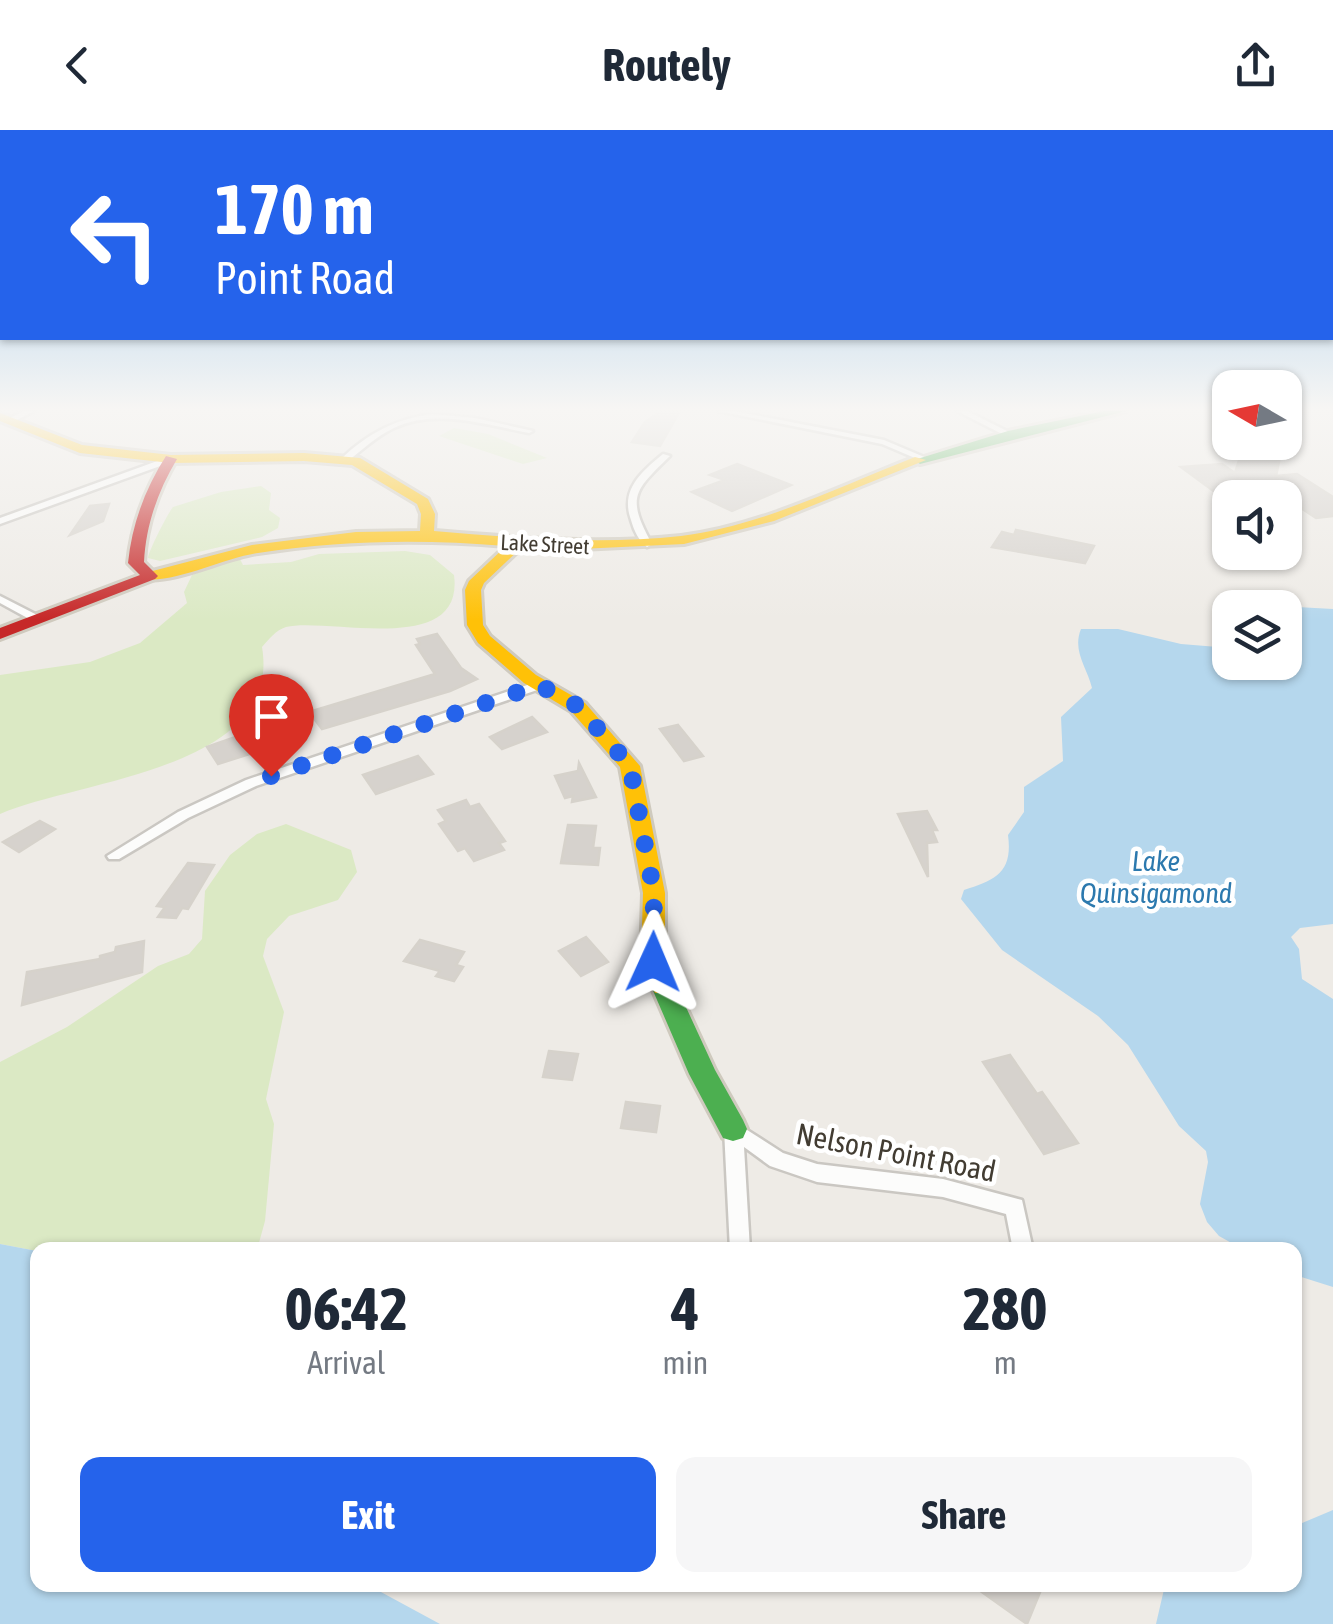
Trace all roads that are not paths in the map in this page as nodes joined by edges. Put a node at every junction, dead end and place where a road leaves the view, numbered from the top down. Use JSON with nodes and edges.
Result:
{"nodes":[{"id":1,"x":111,"y":481,"type":"edge"},
{"id":2,"x":158,"y":481,"type":"edge"},
{"id":3,"x":391,"y":481,"type":"edge"},
{"id":4,"x":637,"y":481,"type":"edge"},
{"id":5,"x":867,"y":481,"type":"edge"},
{"id":6,"x":0,"y":521,"type":"edge"},
{"id":7,"x":427,"y":535,"type":"junction"},
{"id":8,"x":517,"y":544,"type":"junction"},
{"id":9,"x":647,"y":544,"type":"junction"},
{"id":10,"x":150,"y":576,"type":"junction"},
{"id":11,"x":0,"y":599,"type":"edge"},
{"id":12,"x":37,"y":620,"type":"junction"},
{"id":13,"x":0,"y":634,"type":"edge"},
{"id":14,"x":539,"y":685,"type":"junction"},
{"id":15,"x":114,"y":856,"type":"dead end"},
{"id":16,"x":733,"y":1129,"type":"junction"},
{"id":17,"x":740,"y":1242,"type":"edge"},
{"id":18,"x":1021,"y":1242,"type":"edge"}],
"edges":[{"from":1,"to":6,"type":"street"},
{"from":2,"to":10,"type":"main road"},
{"from":3,"to":7,"type":"main road"},
{"from":4,"to":9,"type":"street"},
{"from":5,"to":9,"type":"main road","name":"Lake Street"},
{"from":7,"to":8,"type":"main road","name":"Lake Street"},
{"from":7,"to":10,"type":"main road","name":"Lake Street"},
{"from":8,"to":9,"type":"main road","name":"Lake Street"},
{"from":8,"to":14,"type":"main road","name":"Nelson Point Road"},
{"from":10,"to":12,"type":"main road","name":"Lake Street"},
{"from":11,"to":12,"type":"street"},
{"from":12,"to":13,"type":"main road","name":"Lake Street"},
{"from":14,"to":15,"type":"street"},
{"from":14,"to":16,"type":"main road","name":"Nelson Point Road"},
{"from":16,"to":17,"type":"street","name":"Nelson Point Road"},
{"from":16,"to":18,"type":"street","name":"Nelson Point Road"}]}
